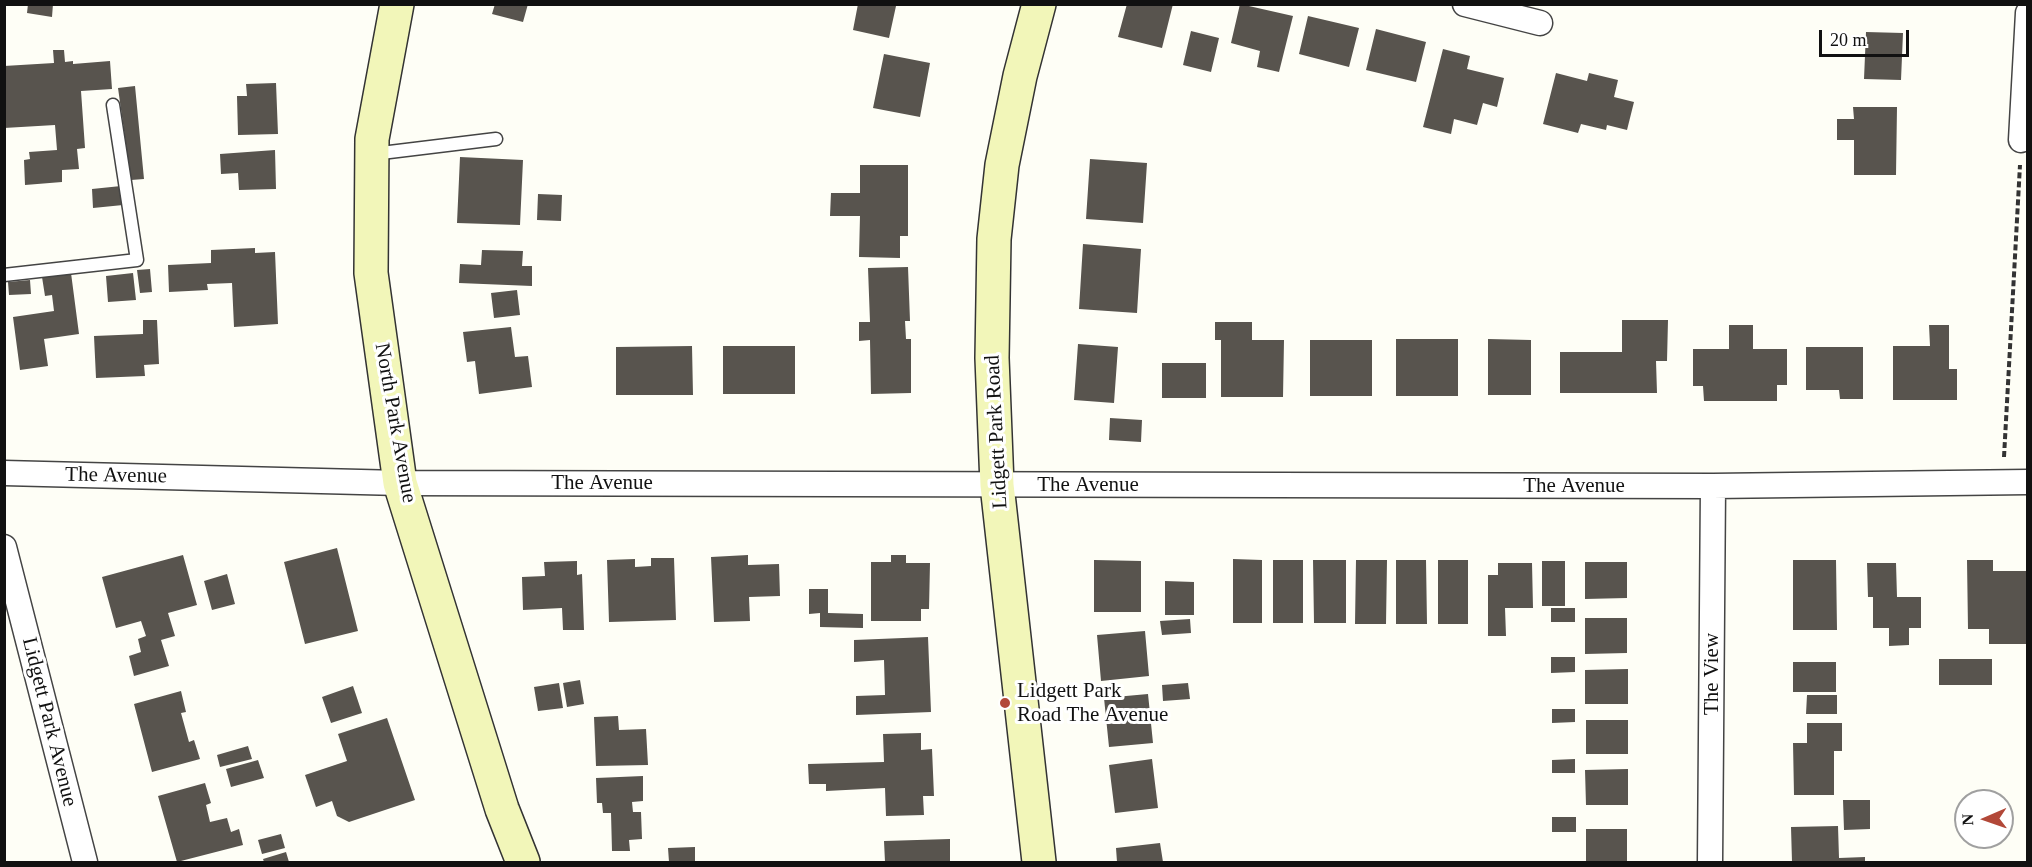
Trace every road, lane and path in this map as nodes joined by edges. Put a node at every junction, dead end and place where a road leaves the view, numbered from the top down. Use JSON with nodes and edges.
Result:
{"nodes":[{"id":1,"x":397,"y":4,"type":"edge"},
{"id":2,"x":1465,"y":4,"type":"edge"},
{"id":3,"x":1036,"y":5,"type":"edge"},
{"id":4,"x":2028,"y":13,"type":"edge"},
{"id":5,"x":1540,"y":23,"type":"dead end"},
{"id":6,"x":113,"y":105,"type":"dead end"},
{"id":7,"x":496,"y":139,"type":"dead end"},
{"id":8,"x":2021,"y":140,"type":"joint"},
{"id":9,"x":372,"y":154,"type":"junction"},
{"id":10,"x":4,"y":275,"type":"edge"},
{"id":11,"x":4,"y":473,"type":"edge"},
{"id":12,"x":2003,"y":482,"type":"junction"},
{"id":13,"x":2028,"y":482,"type":"edge"},
{"id":14,"x":400,"y":483,"type":"junction"},
{"id":15,"x":998,"y":485,"type":"junction"},
{"id":16,"x":1713,"y":486,"type":"junction"},
{"id":17,"x":4,"y":547,"type":"edge"},
{"id":18,"x":85,"y":862,"type":"edge"},
{"id":19,"x":524,"y":862,"type":"edge"},
{"id":20,"x":1040,"y":862,"type":"edge"},
{"id":21,"x":1710,"y":862,"type":"edge"}],
"edges":[{"from":1,"to":9,"type":"street","name":"North Park Avenue"},
{"from":2,"to":5,"type":"street"},
{"from":3,"to":15,"type":"street","name":"Lidgett Park Road"},
{"from":4,"to":8,"type":"street"},
{"from":6,"to":10,"type":"lane"},
{"from":7,"to":9,"type":"lane"},
{"from":8,"to":12,"type":"path"},
{"from":9,"to":14,"type":"street","name":"North Park Avenue"},
{"from":11,"to":14,"type":"street","name":"The Avenue"},
{"from":12,"to":13,"type":"street","name":"The Avenue"},
{"from":12,"to":16,"type":"street","name":"The Avenue"},
{"from":14,"to":15,"type":"street","name":"The Avenue"},
{"from":14,"to":19,"type":"street","name":"North Park Avenue"},
{"from":15,"to":16,"type":"street","name":"The Avenue"},
{"from":15,"to":20,"type":"street","name":"Lidgett Park Road"},
{"from":16,"to":21,"type":"street","name":"The View"},
{"from":17,"to":18,"type":"street","name":"Lidgett Park Avenue"}]}
